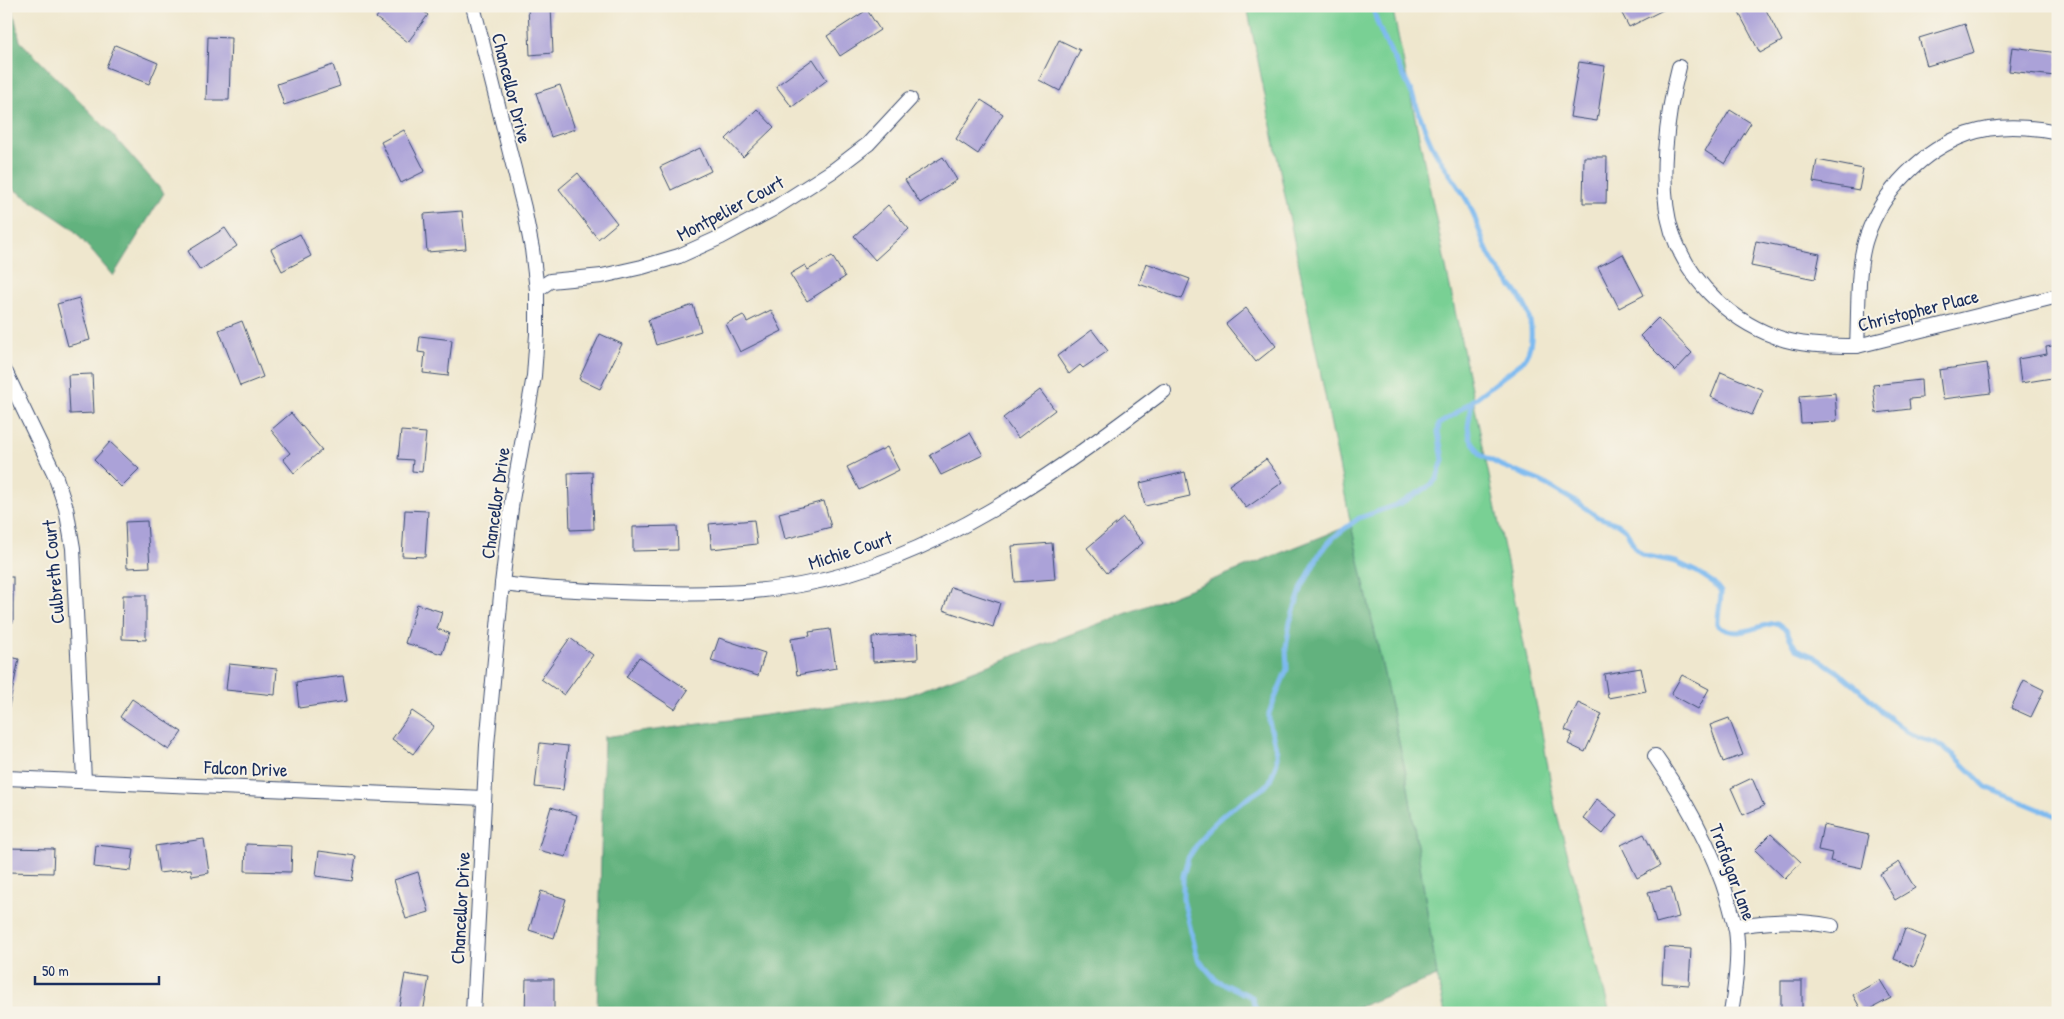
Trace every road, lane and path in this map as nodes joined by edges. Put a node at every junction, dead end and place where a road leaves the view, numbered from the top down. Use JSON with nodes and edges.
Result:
{"nodes":[{"id":1,"x":473,"y":6,"type":"edge"},
{"id":2,"x":1679,"y":67,"type":"dead end"},
{"id":3,"x":910,"y":99,"type":"dead end"},
{"id":4,"x":2058,"y":132,"type":"edge"},
{"id":5,"x":537,"y":290,"type":"junction"},
{"id":6,"x":2058,"y":296,"type":"edge"},
{"id":7,"x":1857,"y":346,"type":"junction"},
{"id":8,"x":6,"y":373,"type":"edge"},
{"id":9,"x":1164,"y":391,"type":"dead end"},
{"id":10,"x":502,"y":584,"type":"junction"},
{"id":11,"x":1655,"y":756,"type":"dead end"},
{"id":12,"x":6,"y":778,"type":"edge"},
{"id":13,"x":84,"y":780,"type":"junction"},
{"id":14,"x":484,"y":798,"type":"junction"},
{"id":15,"x":1735,"y":926,"type":"junction"},
{"id":16,"x":1832,"y":926,"type":"dead end"},
{"id":17,"x":473,"y":1013,"type":"edge"},
{"id":18,"x":1731,"y":1013,"type":"edge"}],
"edges":[{"from":1,"to":5,"type":"street","name":"Chancellor Drive"},
{"from":2,"to":7,"type":"street","name":"Christopher Place"},
{"from":3,"to":5,"type":"street","name":"Montpelier Court"},
{"from":4,"to":7,"type":"street"},
{"from":5,"to":10,"type":"street","name":"Chancellor Drive"},
{"from":6,"to":7,"type":"street","name":"Christopher Place"},
{"from":8,"to":13,"type":"street","name":"Culbreth Court"},
{"from":9,"to":10,"type":"street","name":"Michie Court"},
{"from":10,"to":14,"type":"street","name":"Chancellor Drive"},
{"from":11,"to":15,"type":"street","name":"Trafalgar Lane"},
{"from":12,"to":13,"type":"street","name":"Falcon Drive"},
{"from":13,"to":14,"type":"street","name":"Falcon Drive"},
{"from":14,"to":17,"type":"street","name":"Chancellor Drive"},
{"from":15,"to":16,"type":"street"},
{"from":15,"to":18,"type":"street","name":"Trafalgar Lane"}]}
